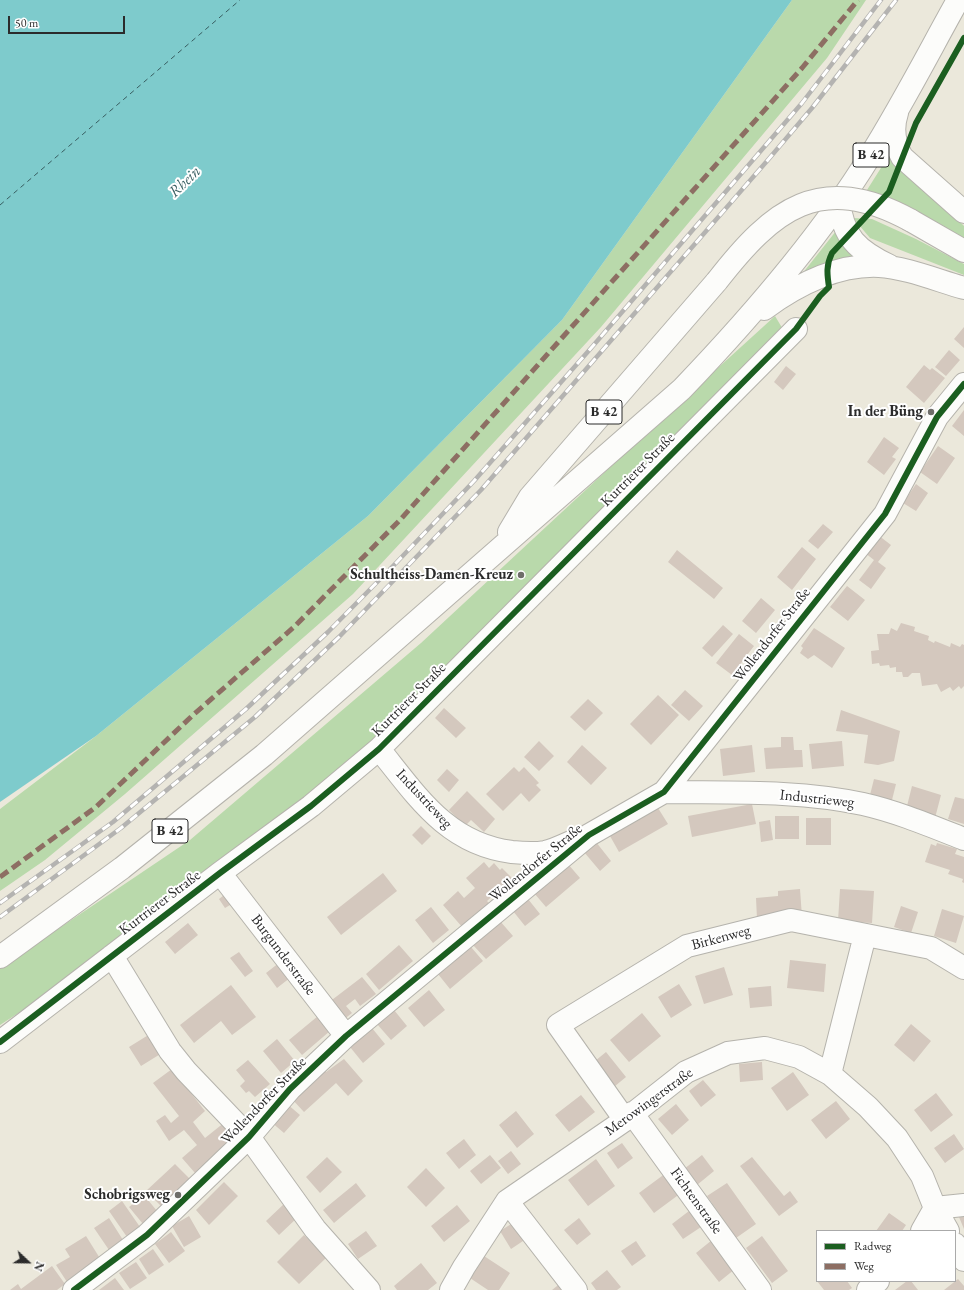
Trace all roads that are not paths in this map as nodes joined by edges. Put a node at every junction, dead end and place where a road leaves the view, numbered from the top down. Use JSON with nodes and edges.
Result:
{"nodes":[{"id":1,"x":958,"y":0,"type":"edge"},
{"id":2,"x":899,"y":107,"type":"junction"},
{"id":3,"x":839,"y":200,"type":"junction"},
{"id":4,"x":964,"y":212,"type":"edge"},
{"id":5,"x":964,"y":251,"type":"edge"},
{"id":6,"x":893,"y":268,"type":"junction"},
{"id":7,"x":964,"y":288,"type":"edge"},
{"id":8,"x":742,"y":325,"type":"junction"},
{"id":9,"x":796,"y":329,"type":"dead end"},
{"id":10,"x":964,"y":384,"type":"edge"},
{"id":11,"x":499,"y":549,"type":"junction"},
{"id":12,"x":379,"y":749,"type":"junction"},
{"id":13,"x":664,"y":792,"type":"junction"},
{"id":14,"x":590,"y":835,"type":"junction"},
{"id":15,"x":964,"y":839,"type":"edge"},
{"id":16,"x":220,"y":873,"type":"junction"},
{"id":17,"x":865,"y":935,"type":"junction"},
{"id":18,"x":112,"y":956,"type":"junction"},
{"id":19,"x":0,"y":957,"type":"edge"},
{"id":20,"x":964,"y":968,"type":"edge"},
{"id":21,"x":346,"y":1036,"type":"junction"},
{"id":22,"x":0,"y":1042,"type":"edge"},
{"id":23,"x":830,"y":1074,"type":"junction"},
{"id":24,"x":628,"y":1116,"type":"junction"},
{"id":25,"x":249,"y":1137,"type":"junction"},
{"id":26,"x":507,"y":1201,"type":"junction"},
{"id":27,"x":964,"y":1205,"type":"edge"},
{"id":28,"x":935,"y":1208,"type":"junction"},
{"id":29,"x":923,"y":1230,"type":"edge"},
{"id":30,"x":947,"y":1230,"type":"edge"},
{"id":31,"x":956,"y":1246,"type":"edge"},
{"id":32,"x":964,"y":1260,"type":"edge"},
{"id":33,"x":877,"y":1282,"type":"edge"},
{"id":34,"x":74,"y":1290,"type":"edge"},
{"id":35,"x":369,"y":1290,"type":"edge"},
{"id":36,"x":451,"y":1290,"type":"edge"},
{"id":37,"x":576,"y":1290,"type":"edge"},
{"id":38,"x":760,"y":1290,"type":"edge"},
{"id":39,"x":868,"y":1290,"type":"edge"}],
"edges":[{"from":1,"to":2,"type":"street","number":"B 42"},
{"from":2,"to":3,"type":"street","number":"B 42"},
{"from":2,"to":4,"type":"street","number":"B 42"},
{"from":3,"to":6,"type":"street","number":"B 42"},
{"from":3,"to":8,"type":"street","number":"B 42"},
{"from":5,"to":11,"type":"street","number":"B 42","bridge":true},
{"from":6,"to":7,"type":"street","number":"B 42"},
{"from":6,"to":8,"type":"street","number":"B 42"},
{"from":8,"to":11,"type":"street","number":"B 42"},
{"from":9,"to":12,"type":"street","name":"Kurtrierer Straße"},
{"from":10,"to":13,"type":"street","name":"Wollendorfer Straße"},
{"from":11,"to":19,"type":"street","number":"B 42"},
{"from":12,"to":14,"type":"street","name":"Industrieweg"},
{"from":12,"to":16,"type":"street","name":"Kurtrierer Straße"},
{"from":13,"to":14,"type":"street","name":"Wollendorfer Straße"},
{"from":13,"to":15,"type":"street","name":"Industrieweg"},
{"from":14,"to":21,"type":"street","name":"Wollendorfer Straße"},
{"from":16,"to":18,"type":"street","name":"Kurtrierer Straße"},
{"from":16,"to":21,"type":"street","name":"Burgunderstraße"},
{"from":17,"to":20,"type":"street","name":"Birkenweg"},
{"from":17,"to":23,"type":"street"},
{"from":17,"to":24,"type":"street","name":"Birkenweg"},
{"from":18,"to":22,"type":"street","name":"Kurtrierer Straße"},
{"from":18,"to":25,"type":"street"},
{"from":21,"to":25,"type":"street","name":"Wollendorfer Straße"},
{"from":23,"to":24,"type":"street","name":"Merowingerstraße"},
{"from":23,"to":28,"type":"street","name":"Merowingerstraße"},
{"from":24,"to":26,"type":"street","name":"Merowingerstraße"},
{"from":24,"to":38,"type":"street","name":"Fichtenstraße"},
{"from":25,"to":34,"type":"street","name":"Wollendorfer Straße"},
{"from":25,"to":35,"type":"street"},
{"from":26,"to":36,"type":"street","name":"Merowingerstraße"},
{"from":26,"to":37,"type":"street"},
{"from":27,"to":28,"type":"street"},
{"from":28,"to":29,"type":"street"},
{"from":28,"to":30,"type":"street","name":"Merowingerstraße"},
{"from":31,"to":32,"type":"street"},
{"from":33,"to":39,"type":"street"}]}
